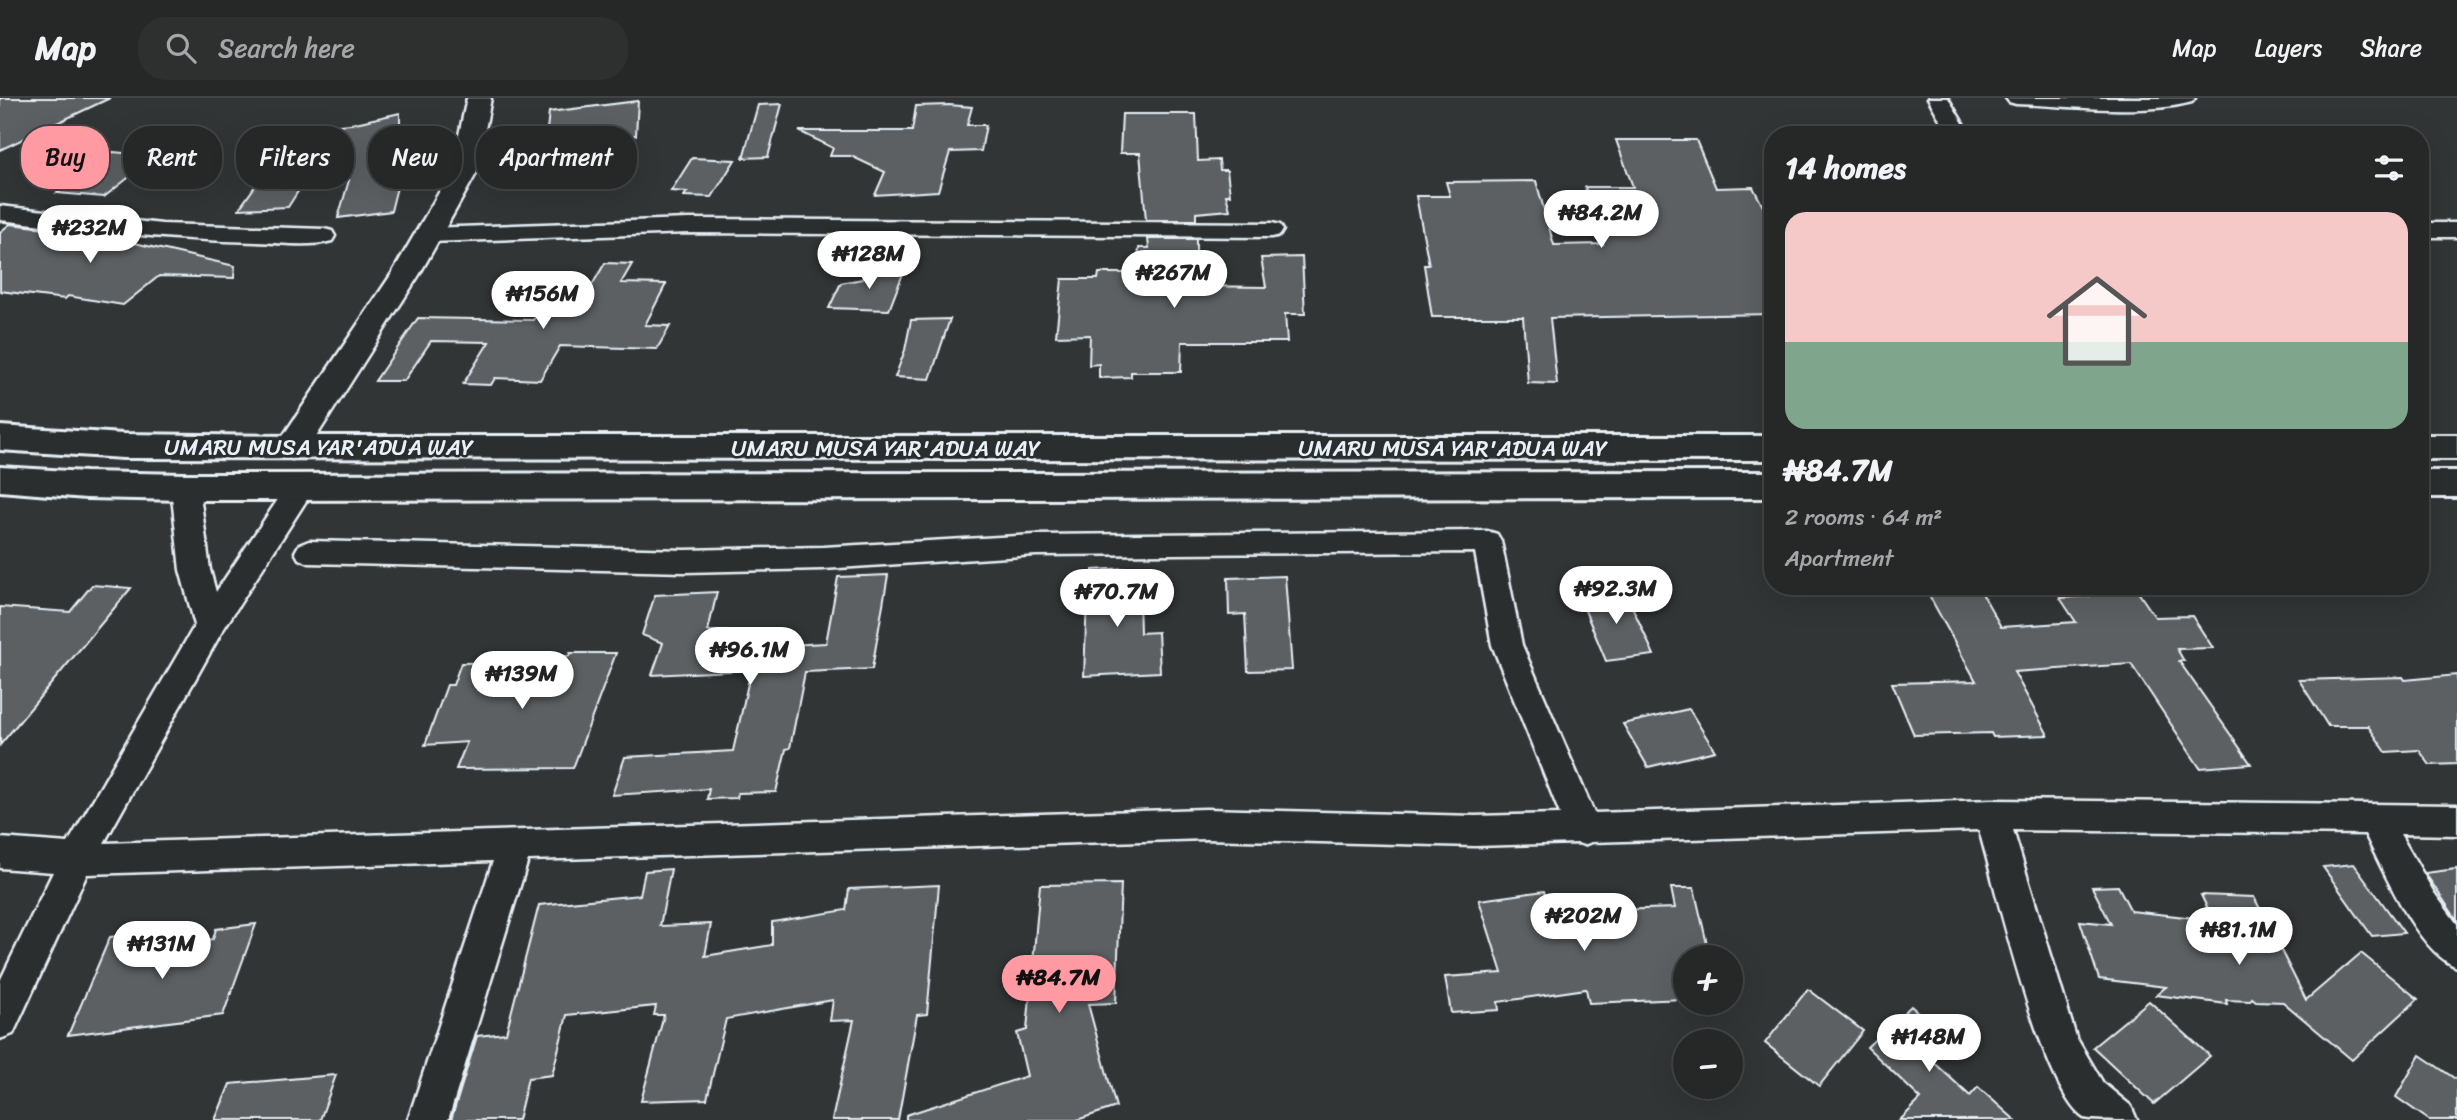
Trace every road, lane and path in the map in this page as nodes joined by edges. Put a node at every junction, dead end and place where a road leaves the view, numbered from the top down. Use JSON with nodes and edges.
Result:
{"nodes":[{"id":1,"x":479,"y":98,"type":"edge"},
{"id":2,"x":1938,"y":98,"type":"edge"},
{"id":3,"x":2016,"y":98,"type":"edge"},
{"id":4,"x":2185,"y":98,"type":"edge"},
{"id":5,"x":1955,"y":126,"type":"edge"},
{"id":6,"x":0,"y":213,"type":"edge"},
{"id":7,"x":1272,"y":230,"type":"dead end"},
{"id":8,"x":2429,"y":230,"type":"edge"},
{"id":9,"x":2457,"y":230,"type":"edge"},
{"id":10,"x":428,"y":235,"type":"junction"},
{"id":11,"x":324,"y":236,"type":"dead end"},
{"id":12,"x":0,"y":438,"type":"edge"},
{"id":13,"x":2429,"y":447,"type":"edge"},
{"id":14,"x":2457,"y":447,"type":"edge"},
{"id":15,"x":292,"y":448,"type":"junction"},
{"id":16,"x":429,"y":448,"type":"junction"},
{"id":17,"x":1764,"y":448,"type":"edge"},
{"id":18,"x":0,"y":480,"type":"edge"},
{"id":19,"x":2429,"y":484,"type":"edge"},
{"id":20,"x":2457,"y":484,"type":"edge"},
{"id":21,"x":1764,"y":485,"type":"edge"},
{"id":22,"x":186,"y":487,"type":"junction"},
{"id":23,"x":301,"y":487,"type":"junction"},
{"id":24,"x":408,"y":487,"type":"junction"},
{"id":25,"x":309,"y":552,"type":"dead end"},
{"id":26,"x":210,"y":625,"type":"junction"},
{"id":27,"x":1992,"y":815,"type":"junction"},
{"id":28,"x":2375,"y":820,"type":"junction"},
{"id":29,"x":2457,"y":820,"type":"edge"},
{"id":30,"x":1584,"y":830,"type":"junction"},
{"id":31,"x":515,"y":847,"type":"junction"},
{"id":32,"x":0,"y":853,"type":"edge"},
{"id":33,"x":78,"y":857,"type":"junction"},
{"id":34,"x":2457,"y":950,"type":"edge"},
{"id":35,"x":0,"y":1021,"type":"edge"},
{"id":36,"x":428,"y":1120,"type":"edge"},
{"id":37,"x":2117,"y":1120,"type":"edge"}],
"edges":[{"from":1,"to":10,"type":"street"},
{"from":2,"to":5,"type":"street"},
{"from":3,"to":4,"type":"street"},
{"from":6,"to":11,"type":"street"},
{"from":7,"to":10,"type":"street"},
{"from":8,"to":9,"type":"street"},
{"from":10,"to":15,"type":"street"},
{"from":12,"to":15,"type":"main road","name":"UMARU MUSA YAR'ADUA WAY"},
{"from":13,"to":14,"type":"main road"},
{"from":15,"to":16,"type":"main road","name":"UMARU MUSA YAR'ADUA WAY"},
{"from":16,"to":17,"type":"main road","name":"UMARU MUSA YAR'ADUA WAY"},
{"from":16,"to":24,"type":"main road"},
{"from":18,"to":22,"type":"main road","name":"UMARU MUSA YAR'ADUA WAY"},
{"from":19,"to":20,"type":"main road"},
{"from":21,"to":24,"type":"main road","name":"UMARU MUSA YAR'ADUA WAY"},
{"from":22,"to":23,"type":"main road","name":"UMARU MUSA YAR'ADUA WAY"},
{"from":22,"to":26,"type":"street"},
{"from":23,"to":24,"type":"main road","name":"UMARU MUSA YAR'ADUA WAY"},
{"from":23,"to":26,"type":"street"},
{"from":25,"to":30,"type":"street"},
{"from":26,"to":33,"type":"street"},
{"from":27,"to":28,"type":"street"},
{"from":27,"to":30,"type":"street"},
{"from":27,"to":37,"type":"street"},
{"from":28,"to":29,"type":"street"},
{"from":28,"to":34,"type":"street"},
{"from":30,"to":31,"type":"street"},
{"from":31,"to":33,"type":"street"},
{"from":31,"to":36,"type":"street"},
{"from":32,"to":33,"type":"street"},
{"from":33,"to":35,"type":"street"}]}
